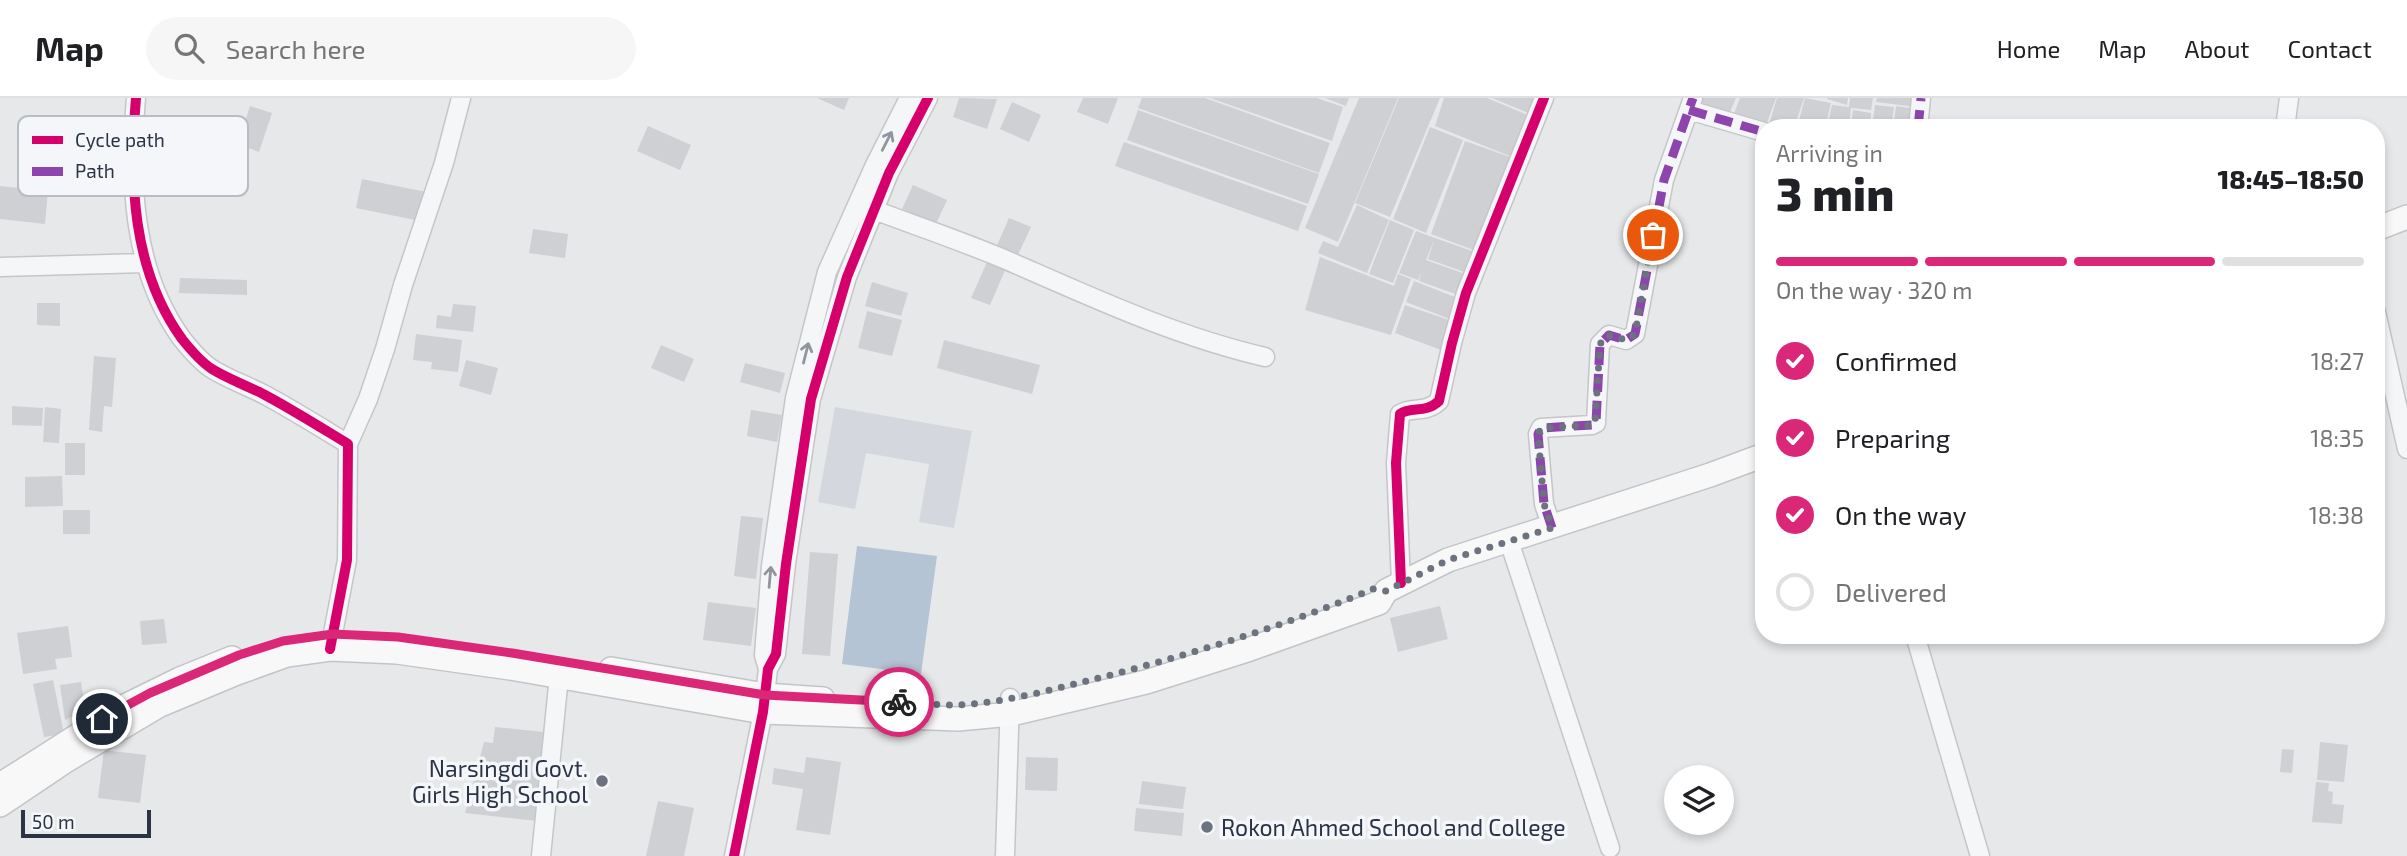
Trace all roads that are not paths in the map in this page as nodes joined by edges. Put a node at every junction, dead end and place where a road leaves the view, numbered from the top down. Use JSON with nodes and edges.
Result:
{"nodes":[{"id":1,"x":136,"y":98,"type":"edge"},
{"id":2,"x":461,"y":98,"type":"edge"},
{"id":3,"x":909,"y":98,"type":"edge"},
{"id":4,"x":928,"y":98,"type":"edge"},
{"id":5,"x":1544,"y":98,"type":"edge"},
{"id":6,"x":1921,"y":98,"type":"edge"},
{"id":7,"x":2289,"y":98,"type":"edge"},
{"id":8,"x":1690,"y":101,"type":"edge"},
{"id":9,"x":135,"y":116,"type":"edge"},
{"id":10,"x":1919,"y":119,"type":"edge"},
{"id":11,"x":2287,"y":119,"type":"edge"},
{"id":12,"x":1755,"y":128,"type":"edge"},
{"id":13,"x":136,"y":196,"type":"edge"},
{"id":14,"x":874,"y":210,"type":"junction"},
{"id":15,"x":2407,"y":216,"type":"edge"},
{"id":16,"x":2385,"y":225,"type":"edge"},
{"id":17,"x":145,"y":263,"type":"junction"},
{"id":18,"x":0,"y":267,"type":"edge"},
{"id":19,"x":2385,"y":352,"type":"edge"},
{"id":20,"x":1265,"y":357,"type":"dead end"},
{"id":21,"x":348,"y":444,"type":"junction"},
{"id":22,"x":2407,"y":449,"type":"edge"},
{"id":23,"x":1755,"y":458,"type":"edge"},
{"id":24,"x":1552,"y":528,"type":"junction"},
{"id":25,"x":1509,"y":541,"type":"junction"},
{"id":26,"x":1394,"y":587,"type":"junction"},
{"id":27,"x":331,"y":641,"type":"junction"},
{"id":28,"x":1918,"y":644,"type":"edge"},
{"id":29,"x":768,"y":669,"type":"junction"},
{"id":30,"x":559,"y":676,"type":"junction"},
{"id":31,"x":764,"y":704,"type":"junction"},
{"id":32,"x":1010,"y":706,"type":"junction"},
{"id":33,"x":0,"y":785,"type":"edge"},
{"id":34,"x":0,"y":804,"type":"edge"},
{"id":35,"x":1610,"y":848,"type":"dead end"},
{"id":36,"x":541,"y":856,"type":"edge"},
{"id":37,"x":734,"y":856,"type":"edge"},
{"id":38,"x":1005,"y":856,"type":"edge"},
{"id":39,"x":1980,"y":856,"type":"edge"}],
"edges":[{"from":1,"to":9,"type":"street"},
{"from":2,"to":21,"type":"street"},
{"from":29,"to":3,"type":"street","one_way":true},
{"from":4,"to":14,"type":"street"},
{"from":5,"to":26,"type":"street"},
{"from":6,"to":10,"type":"street"},
{"from":7,"to":11,"type":"street"},
{"from":8,"to":12,"type":"street"},
{"from":8,"to":24,"type":"street"},
{"from":13,"to":17,"type":"street"},
{"from":14,"to":20,"type":"street"},
{"from":14,"to":29,"type":"street"},
{"from":15,"to":16,"type":"main road"},
{"from":17,"to":18,"type":"street"},
{"from":17,"to":21,"type":"street"},
{"from":19,"to":22,"type":"street"},
{"from":21,"to":27,"type":"street"},
{"from":23,"to":24,"type":"main road"},
{"from":24,"to":25,"type":"main road"},
{"from":25,"to":26,"type":"main road"},
{"from":25,"to":35,"type":"street"},
{"from":26,"to":32,"type":"main road"},
{"from":27,"to":30,"type":"main road"},
{"from":27,"to":31,"type":"main road"},
{"from":27,"to":33,"type":"main road"},
{"from":27,"to":34,"type":"main road"},
{"from":28,"to":39,"type":"street"},
{"from":29,"to":31,"type":"street"},
{"from":30,"to":31,"type":"main road"},
{"from":30,"to":36,"type":"street"},
{"from":31,"to":32,"type":"main road"},
{"from":31,"to":37,"type":"street"},
{"from":32,"to":38,"type":"street"}]}
